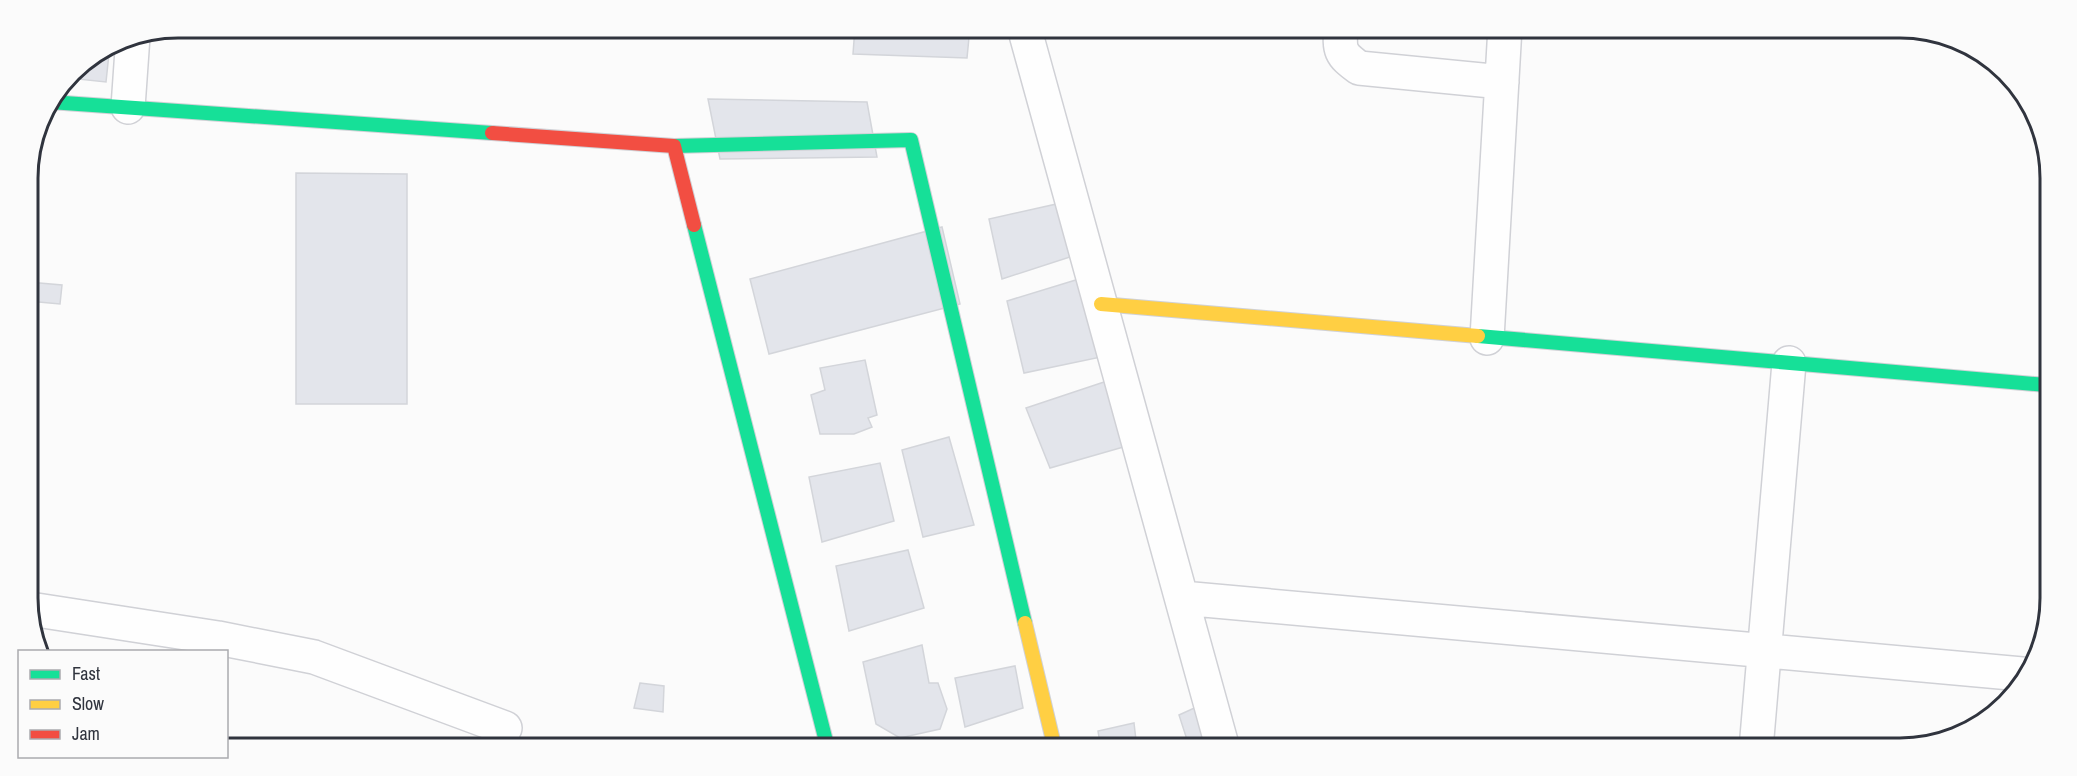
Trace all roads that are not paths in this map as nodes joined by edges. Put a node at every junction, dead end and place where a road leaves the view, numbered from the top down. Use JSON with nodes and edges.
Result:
{"nodes":[{"id":1,"x":1027,"y":38,"type":"edge"},
{"id":2,"x":1340,"y":38,"type":"edge"},
{"id":3,"x":1504,"y":38,"type":"edge"},
{"id":4,"x":132,"y":45,"type":"edge"},
{"id":5,"x":1502,"y":82,"type":"junction"},
{"id":6,"x":60,"y":103,"type":"edge"},
{"id":7,"x":128,"y":107,"type":"junction"},
{"id":8,"x":674,"y":146,"type":"junction"},
{"id":9,"x":1101,"y":304,"type":"junction"},
{"id":10,"x":1487,"y":338,"type":"junction"},
{"id":11,"x":1789,"y":363,"type":"junction"},
{"id":12,"x":2040,"y":384,"type":"edge"},
{"id":13,"x":1182,"y":598,"type":"junction"},
{"id":14,"x":38,"y":610,"type":"edge"},
{"id":15,"x":1763,"y":651,"type":"junction"},
{"id":16,"x":2017,"y":674,"type":"edge"},
{"id":17,"x":505,"y":728,"type":"dead end"},
{"id":18,"x":825,"y":738,"type":"edge"},
{"id":19,"x":1052,"y":738,"type":"edge"},
{"id":20,"x":1220,"y":738,"type":"edge"},
{"id":21,"x":1757,"y":738,"type":"edge"}],
"edges":[{"from":1,"to":9,"type":"street"},
{"from":2,"to":5,"type":"street"},
{"from":3,"to":5,"type":"street"},
{"from":4,"to":7,"type":"street"},
{"from":5,"to":10,"type":"street"},
{"from":6,"to":7,"type":"street"},
{"from":7,"to":8,"type":"street"},
{"from":8,"to":18,"type":"street"},
{"from":8,"to":19,"type":"street"},
{"from":9,"to":10,"type":"street"},
{"from":9,"to":13,"type":"street"},
{"from":10,"to":11,"type":"street"},
{"from":11,"to":12,"type":"street"},
{"from":11,"to":15,"type":"street"},
{"from":13,"to":15,"type":"street"},
{"from":13,"to":20,"type":"street"},
{"from":14,"to":17,"type":"street"},
{"from":15,"to":16,"type":"street"},
{"from":15,"to":21,"type":"street"}]}
